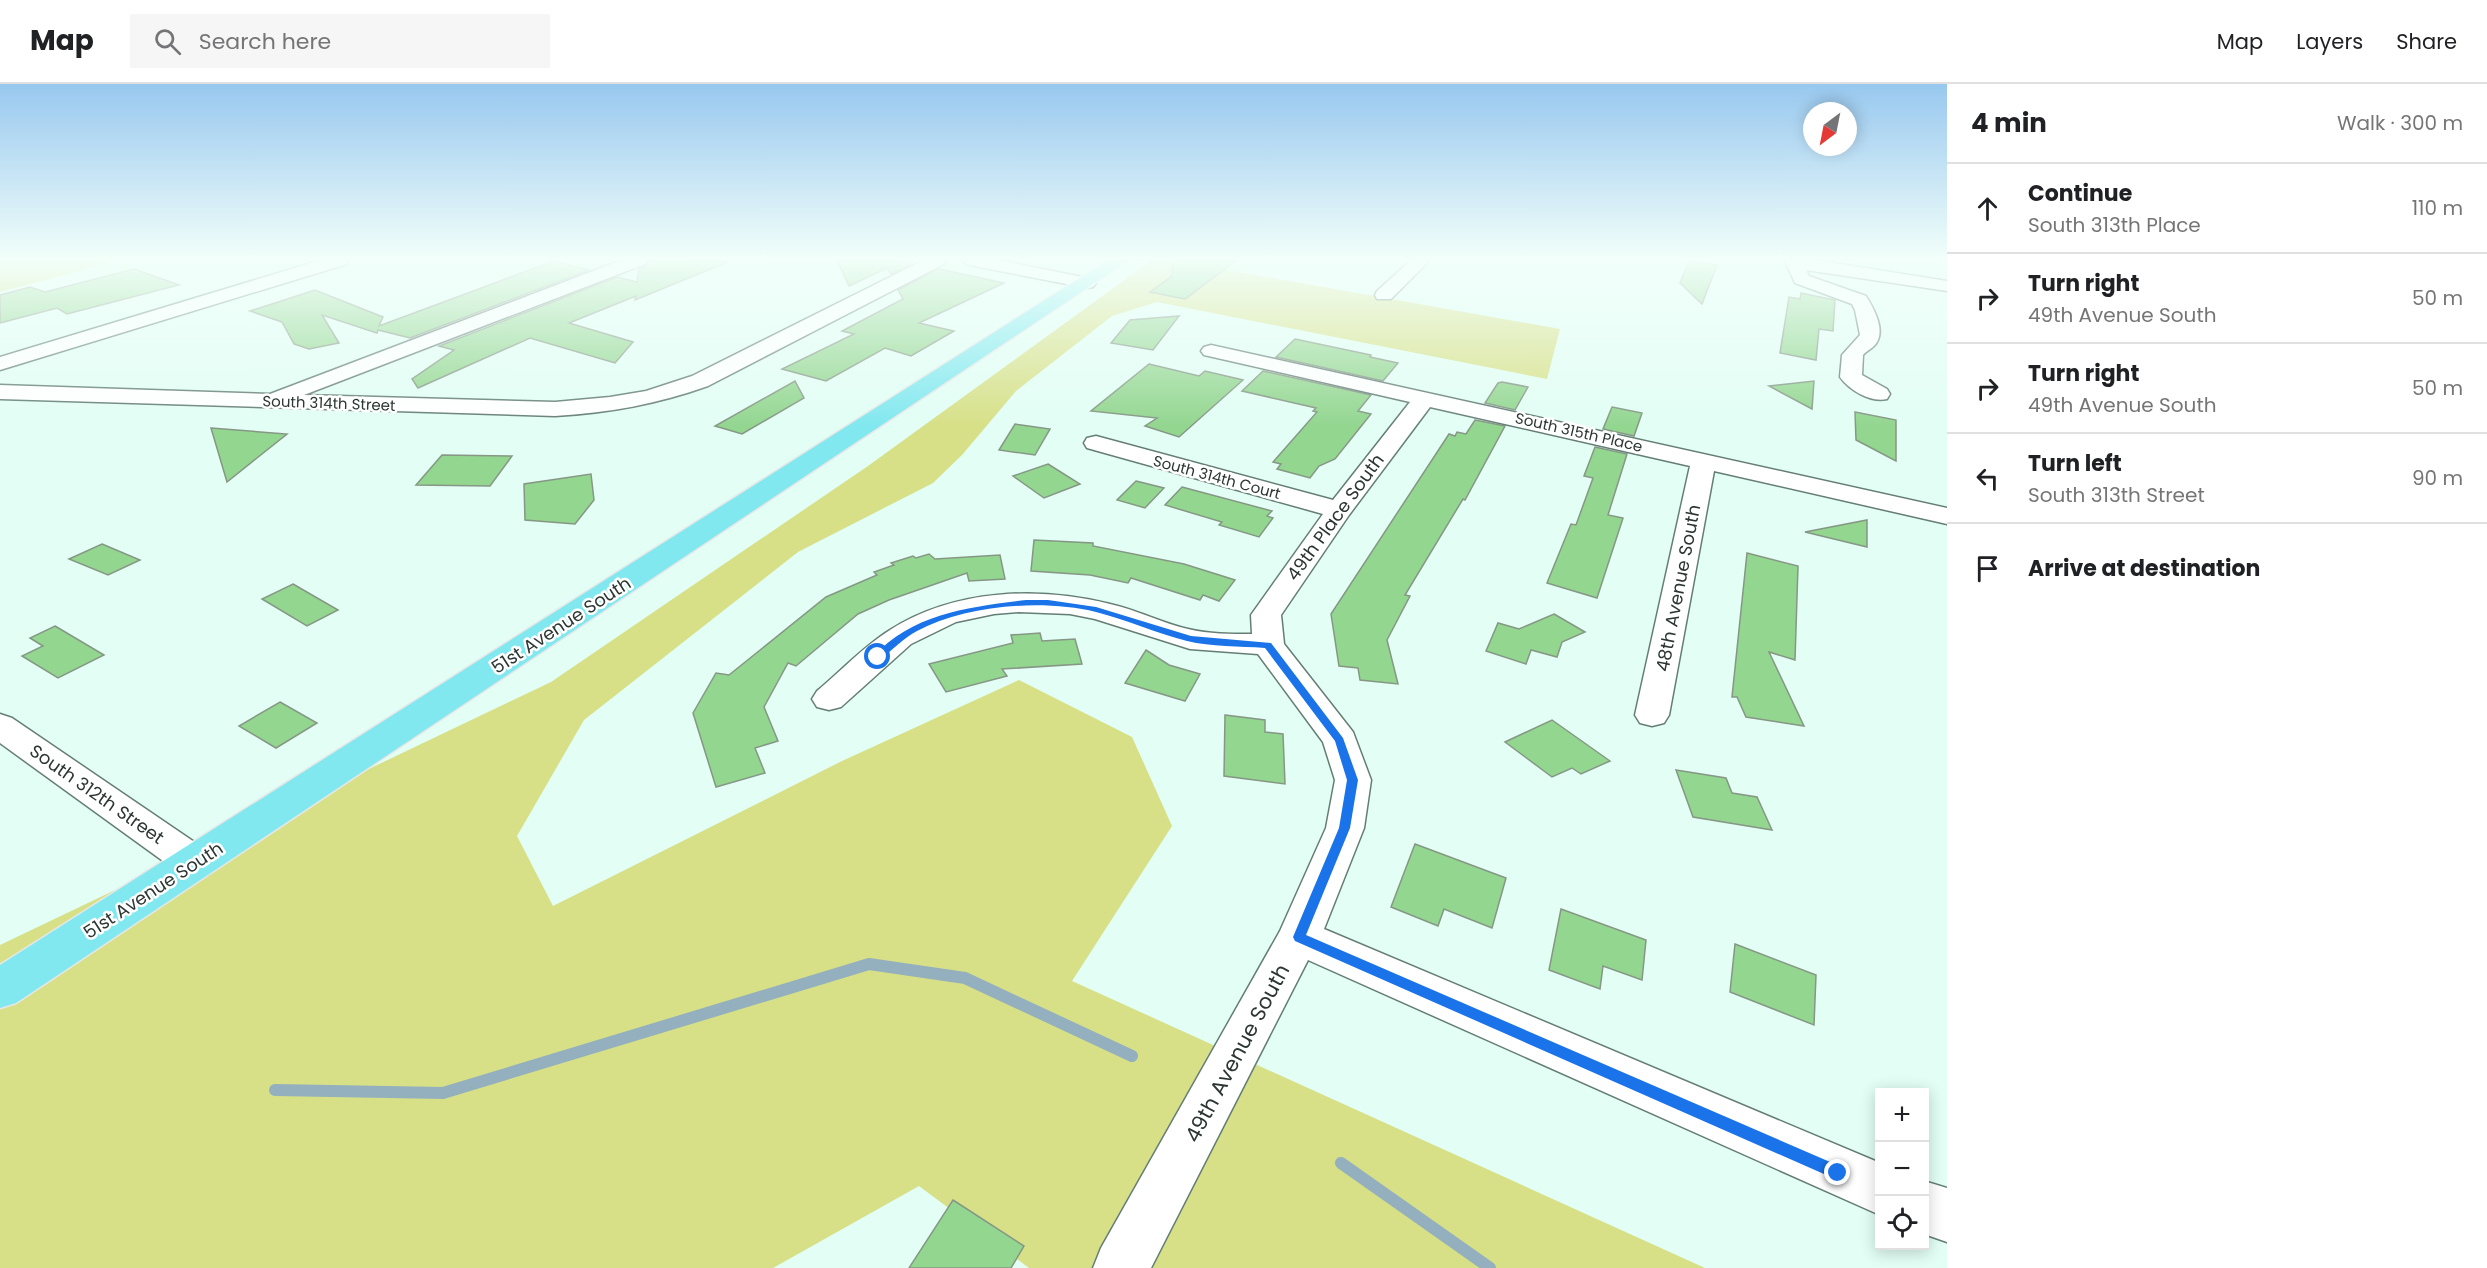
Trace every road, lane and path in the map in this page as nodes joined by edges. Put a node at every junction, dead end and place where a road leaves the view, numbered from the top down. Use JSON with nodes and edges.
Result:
{"nodes":[{"id":1,"x":159,"y":315,"type":"edge"},
{"id":2,"x":493,"y":315,"type":"edge"},
{"id":3,"x":829,"y":315,"type":"edge"},
{"id":4,"x":1037,"y":315,"type":"edge"},
{"id":5,"x":1866,"y":315,"type":"edge"},
{"id":6,"x":1211,"y":351,"type":"dead end"},
{"id":7,"x":0,"y":364,"type":"edge"},
{"id":8,"x":0,"y":392,"type":"edge"},
{"id":9,"x":1879,"y":393,"type":"dead end"},
{"id":10,"x":1425,"y":398,"type":"junction"},
{"id":11,"x":265,"y":402,"type":"junction"},
{"id":12,"x":1096,"y":443,"type":"dead end"},
{"id":13,"x":1704,"y":460,"type":"junction"},
{"id":14,"x":1339,"y":510,"type":"junction"},
{"id":15,"x":1947,"y":516,"type":"edge"},
{"id":16,"x":1268,"y":645,"type":"junction"},
{"id":17,"x":830,"y":699,"type":"dead end"},
{"id":18,"x":1652,"y":715,"type":"dead end"},
{"id":19,"x":0,"y":726,"type":"edge"},
{"id":20,"x":195,"y":863,"type":"junction"},
{"id":21,"x":1299,"y":937,"type":"junction"},
{"id":22,"x":0,"y":989,"type":"edge"},
{"id":23,"x":1875,"y":1187,"type":"edge"},
{"id":24,"x":1929,"y":1209,"type":"edge"},
{"id":25,"x":1947,"y":1215,"type":"edge"},
{"id":26,"x":1121,"y":1268,"type":"edge"}],
"edges":[{"from":1,"to":7,"type":"street"},
{"from":2,"to":11,"type":"street"},
{"from":3,"to":11,"type":"street","name":"South 314th Street"},
{"from":4,"to":20,"type":"main road","name":"51st Avenue South"},
{"from":5,"to":9,"type":"street"},
{"from":6,"to":10,"type":"street","name":"South 315th Place"},
{"from":8,"to":11,"type":"street","name":"South 314th Street"},
{"from":10,"to":13,"type":"street","name":"South 315th Place"},
{"from":10,"to":14,"type":"street","name":"49th Place South"},
{"from":12,"to":14,"type":"street","name":"South 314th Court"},
{"from":13,"to":15,"type":"street","name":"South 315th Place"},
{"from":13,"to":18,"type":"street","name":"48th Avenue South"},
{"from":14,"to":16,"type":"street","name":"49th Place South"},
{"from":16,"to":17,"type":"street"},
{"from":16,"to":21,"type":"street","name":"49th Avenue South"},
{"from":19,"to":20,"type":"street","name":"South 312th Street"},
{"from":20,"to":22,"type":"main road","name":"51st Avenue South"},
{"from":21,"to":23,"type":"street"},
{"from":21,"to":26,"type":"street","name":"49th Avenue South"},
{"from":24,"to":25,"type":"street"}]}
